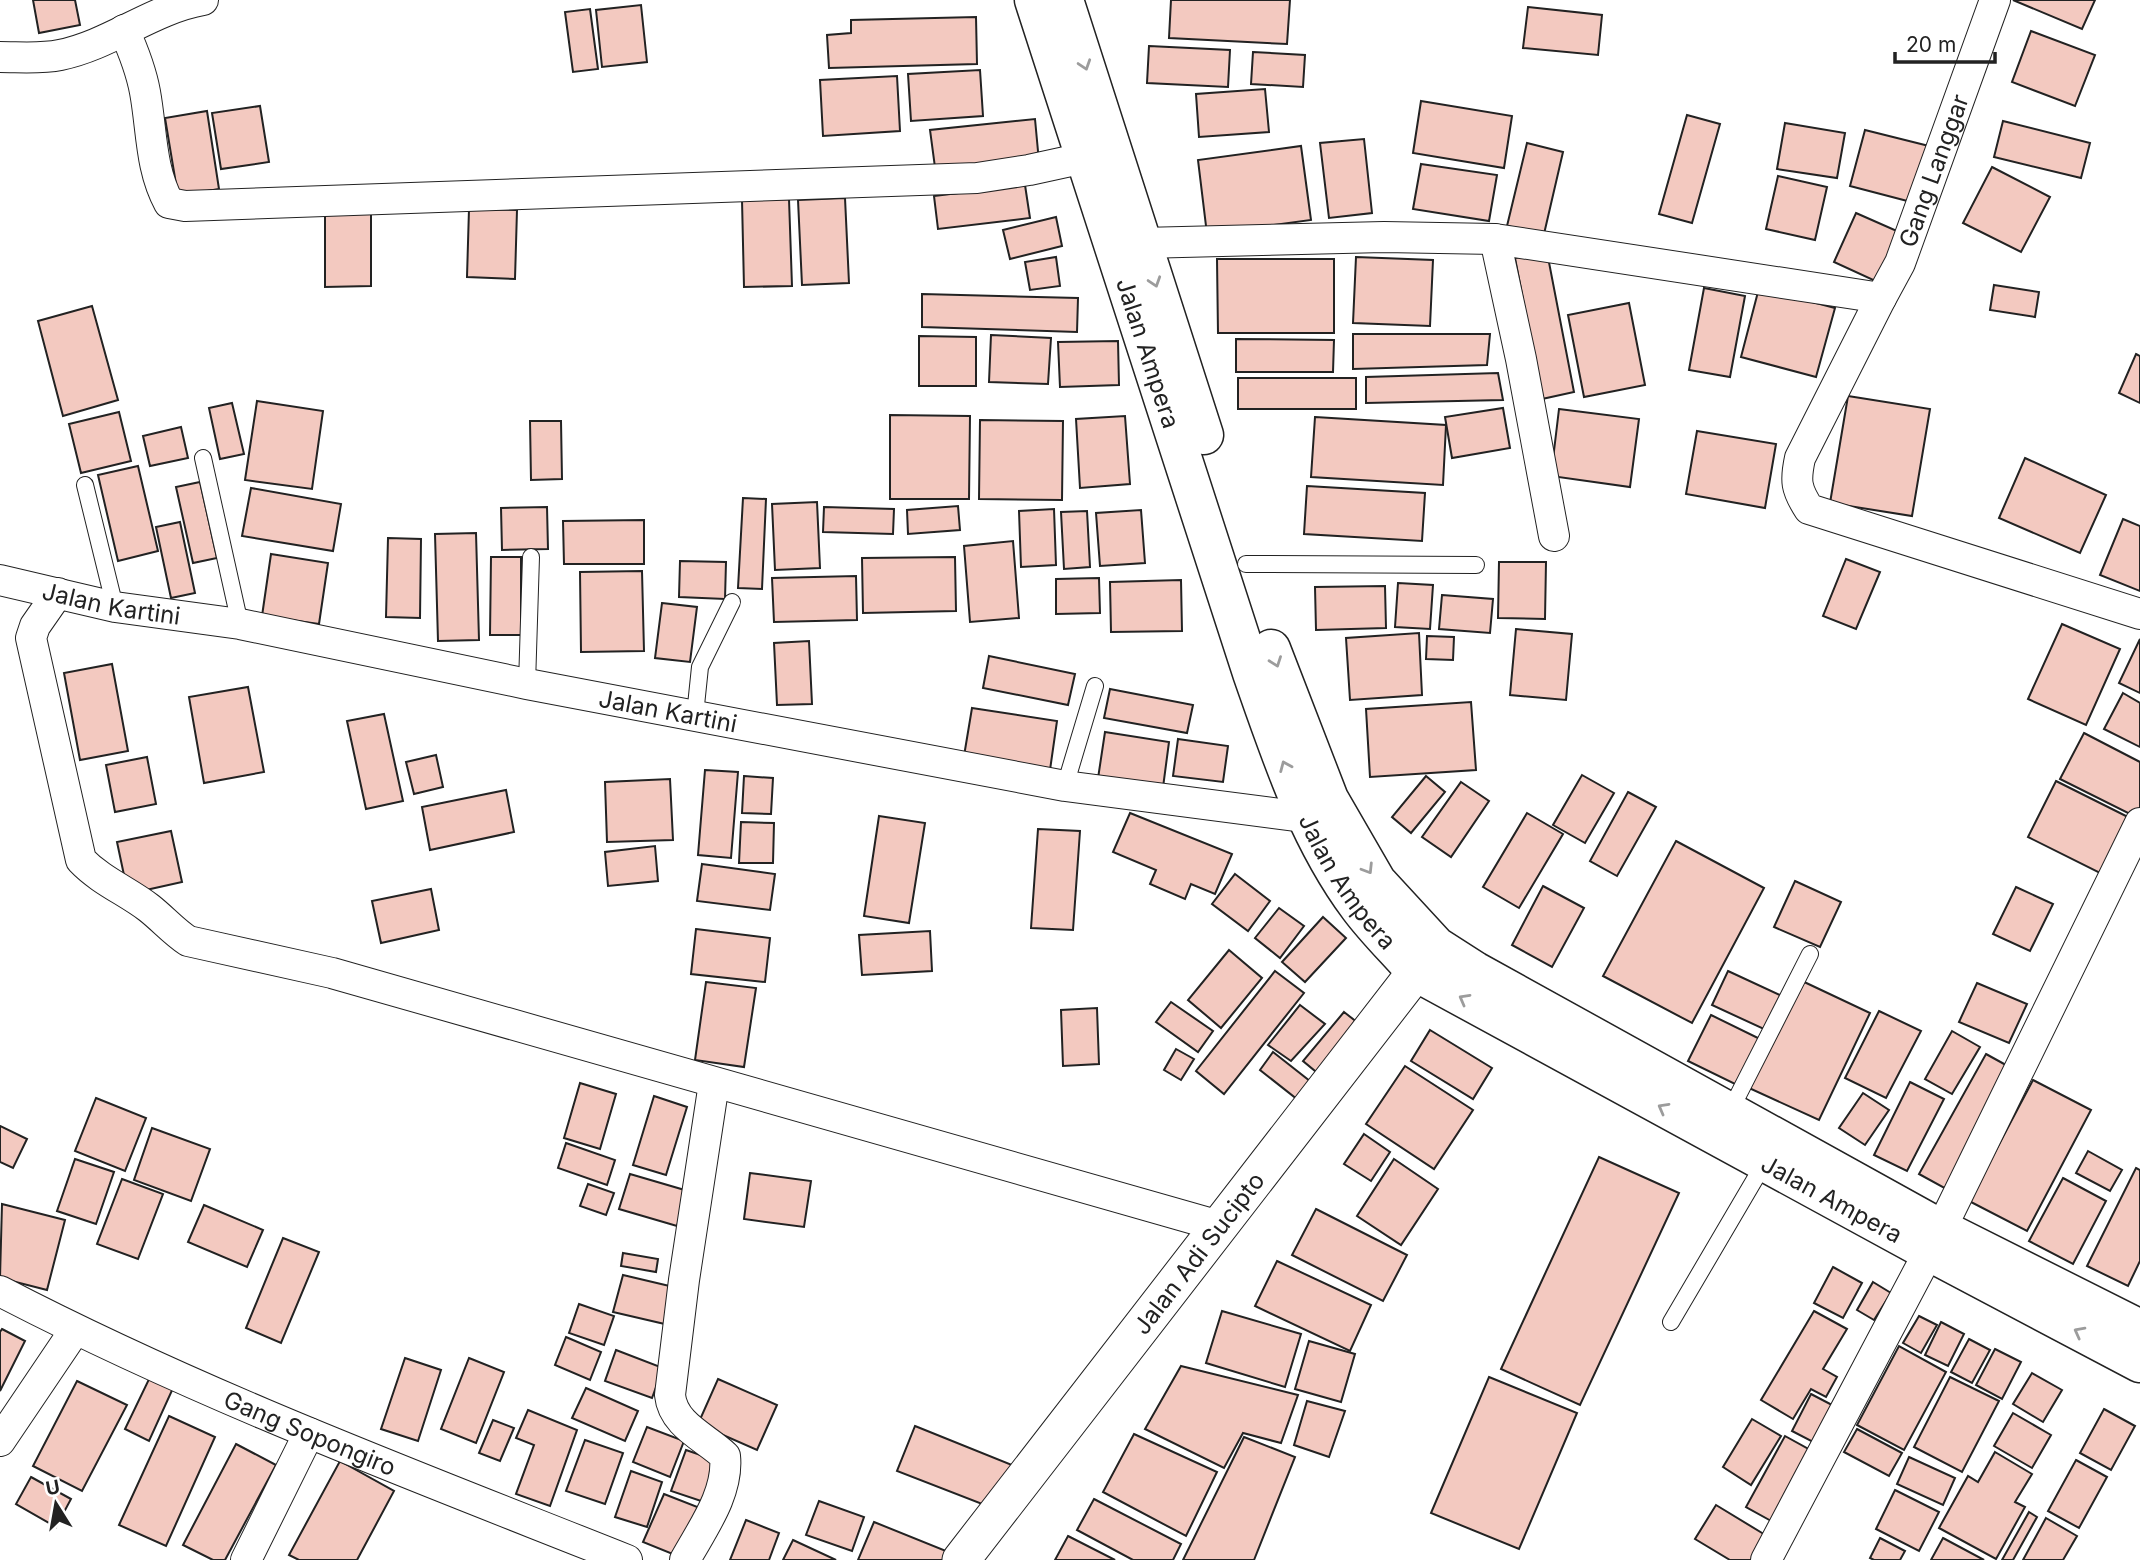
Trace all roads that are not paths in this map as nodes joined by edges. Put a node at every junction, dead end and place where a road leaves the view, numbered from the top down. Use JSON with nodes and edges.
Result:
{"nodes":[{"id":1,"x":203,"y":0,"type":"edge"},
{"id":2,"x":1034,"y":0,"type":"edge"},
{"id":3,"x":1064,"y":0,"type":"edge"},
{"id":4,"x":1995,"y":0,"type":"edge"},
{"id":5,"x":124,"y":30,"type":"junction"},
{"id":6,"x":0,"y":57,"type":"edge"},
{"id":7,"x":1084,"y":158,"type":"junction"},
{"id":8,"x":1495,"y":239,"type":"junction"},
{"id":9,"x":1142,"y":243,"type":"junction"},
{"id":10,"x":1881,"y":298,"type":"junction"},
{"id":11,"x":203,"y":458,"type":"dead end"},
{"id":12,"x":85,"y":485,"type":"dead end"},
{"id":13,"x":1554,"y":536,"type":"dead end"},
{"id":14,"x":531,"y":557,"type":"dead end"},
{"id":15,"x":1245,"y":564,"type":"junction"},
{"id":16,"x":1476,"y":565,"type":"dead end"},
{"id":17,"x":0,"y":580,"type":"edge"},
{"id":18,"x":58,"y":593,"type":"junction"},
{"id":19,"x":732,"y":602,"type":"dead end"},
{"id":20,"x":115,"y":607,"type":"junction"},
{"id":21,"x":2140,"y":614,"type":"edge"},
{"id":22,"x":240,"y":624,"type":"junction"},
{"id":23,"x":527,"y":684,"type":"junction"},
{"id":24,"x":1095,"y":687,"type":"dead end"},
{"id":25,"x":695,"y":715,"type":"junction"},
{"id":26,"x":1065,"y":786,"type":"junction"},
{"id":27,"x":1324,"y":819,"type":"junction"},
{"id":28,"x":2140,"y":823,"type":"edge"},
{"id":29,"x":1810,"y":954,"type":"dead end"},
{"id":30,"x":1426,"y":959,"type":"junction"},
{"id":31,"x":714,"y":1083,"type":"junction"},
{"id":32,"x":1722,"y":1124,"type":"junction"},
{"id":33,"x":1771,"y":1151,"type":"junction"},
{"id":34,"x":1219,"y":1226,"type":"junction"},
{"id":35,"x":1934,"y":1240,"type":"junction"},
{"id":36,"x":0,"y":1291,"type":"edge"},
{"id":37,"x":1671,"y":1322,"type":"dead end"},
{"id":38,"x":2140,"y":1329,"type":"edge"},
{"id":39,"x":75,"y":1330,"type":"junction"},
{"id":40,"x":2140,"y":1363,"type":"edge"},
{"id":41,"x":309,"y":1433,"type":"junction"},
{"id":42,"x":0,"y":1441,"type":"edge"},
{"id":43,"x":246,"y":1560,"type":"edge"},
{"id":44,"x":627,"y":1560,"type":"edge"},
{"id":45,"x":685,"y":1560,"type":"edge"},
{"id":46,"x":961,"y":1560,"type":"edge"},
{"id":47,"x":1766,"y":1560,"type":"edge"}],
"edges":[{"from":1,"to":5,"type":"street"},
{"from":2,"to":7,"type":"main road","name":"Jalan Ampera"},
{"from":3,"to":9,"type":"main road","name":"Jalan Ampera","one_way":true},
{"from":4,"to":10,"type":"street","name":"Gang Langgar"},
{"from":5,"to":6,"type":"street"},
{"from":5,"to":7,"type":"street"},
{"from":27,"to":7,"type":"main road","name":"Jalan Ampera","one_way":true},
{"from":8,"to":9,"type":"street"},
{"from":8,"to":10,"type":"street"},
{"from":8,"to":13,"type":"street"},
{"from":9,"to":15,"type":"main road","name":"Jalan Ampera","one_way":true},
{"from":10,"to":21,"type":"street","name":"Gang Langgar"},
{"from":11,"to":22,"type":"lane"},
{"from":12,"to":20,"type":"lane"},
{"from":14,"to":23,"type":"lane"},
{"from":15,"to":16,"type":"lane"},
{"from":15,"to":27,"type":"main road","name":"Jalan Ampera","one_way":true},
{"from":17,"to":18,"type":"street","name":"Jalan Kartini"},
{"from":18,"to":20,"type":"street","name":"Jalan Kartini"},
{"from":18,"to":31,"type":"street"},
{"from":19,"to":25,"type":"lane"},
{"from":20,"to":22,"type":"street","name":"Jalan Kartini"},
{"from":22,"to":23,"type":"street","name":"Jalan Kartini"},
{"from":23,"to":25,"type":"street","name":"Jalan Kartini"},
{"from":24,"to":26,"type":"lane"},
{"from":25,"to":26,"type":"street","name":"Jalan Kartini"},
{"from":26,"to":27,"type":"street","name":"Jalan Kartini"},
{"from":27,"to":30,"type":"main road","name":"Jalan Ampera"},
{"from":28,"to":35,"type":"street"},
{"from":29,"to":32,"type":"lane"},
{"from":30,"to":32,"type":"main road","name":"Jalan Ampera"},
{"from":30,"to":34,"type":"street","name":"Jalan Adi Sucipto"},
{"from":31,"to":34,"type":"street"},
{"from":31,"to":45,"type":"street"},
{"from":32,"to":33,"type":"main road","name":"Jalan Ampera"},
{"from":33,"to":35,"type":"main road","name":"Jalan Ampera"},
{"from":33,"to":37,"type":"lane"},
{"from":34,"to":46,"type":"street","name":"Jalan Adi Sucipto"},
{"from":35,"to":38,"type":"main road","name":"Jalan Ampera"},
{"from":40,"to":35,"type":"main road","name":"Jalan Ampera","one_way":true},
{"from":35,"to":47,"type":"street"},
{"from":36,"to":39,"type":"street","name":"Gang Sopongiro"},
{"from":39,"to":41,"type":"street","name":"Gang Sopongiro"},
{"from":39,"to":42,"type":"street"},
{"from":41,"to":43,"type":"street"},
{"from":41,"to":44,"type":"street","name":"Gang Sopongiro"}]}
